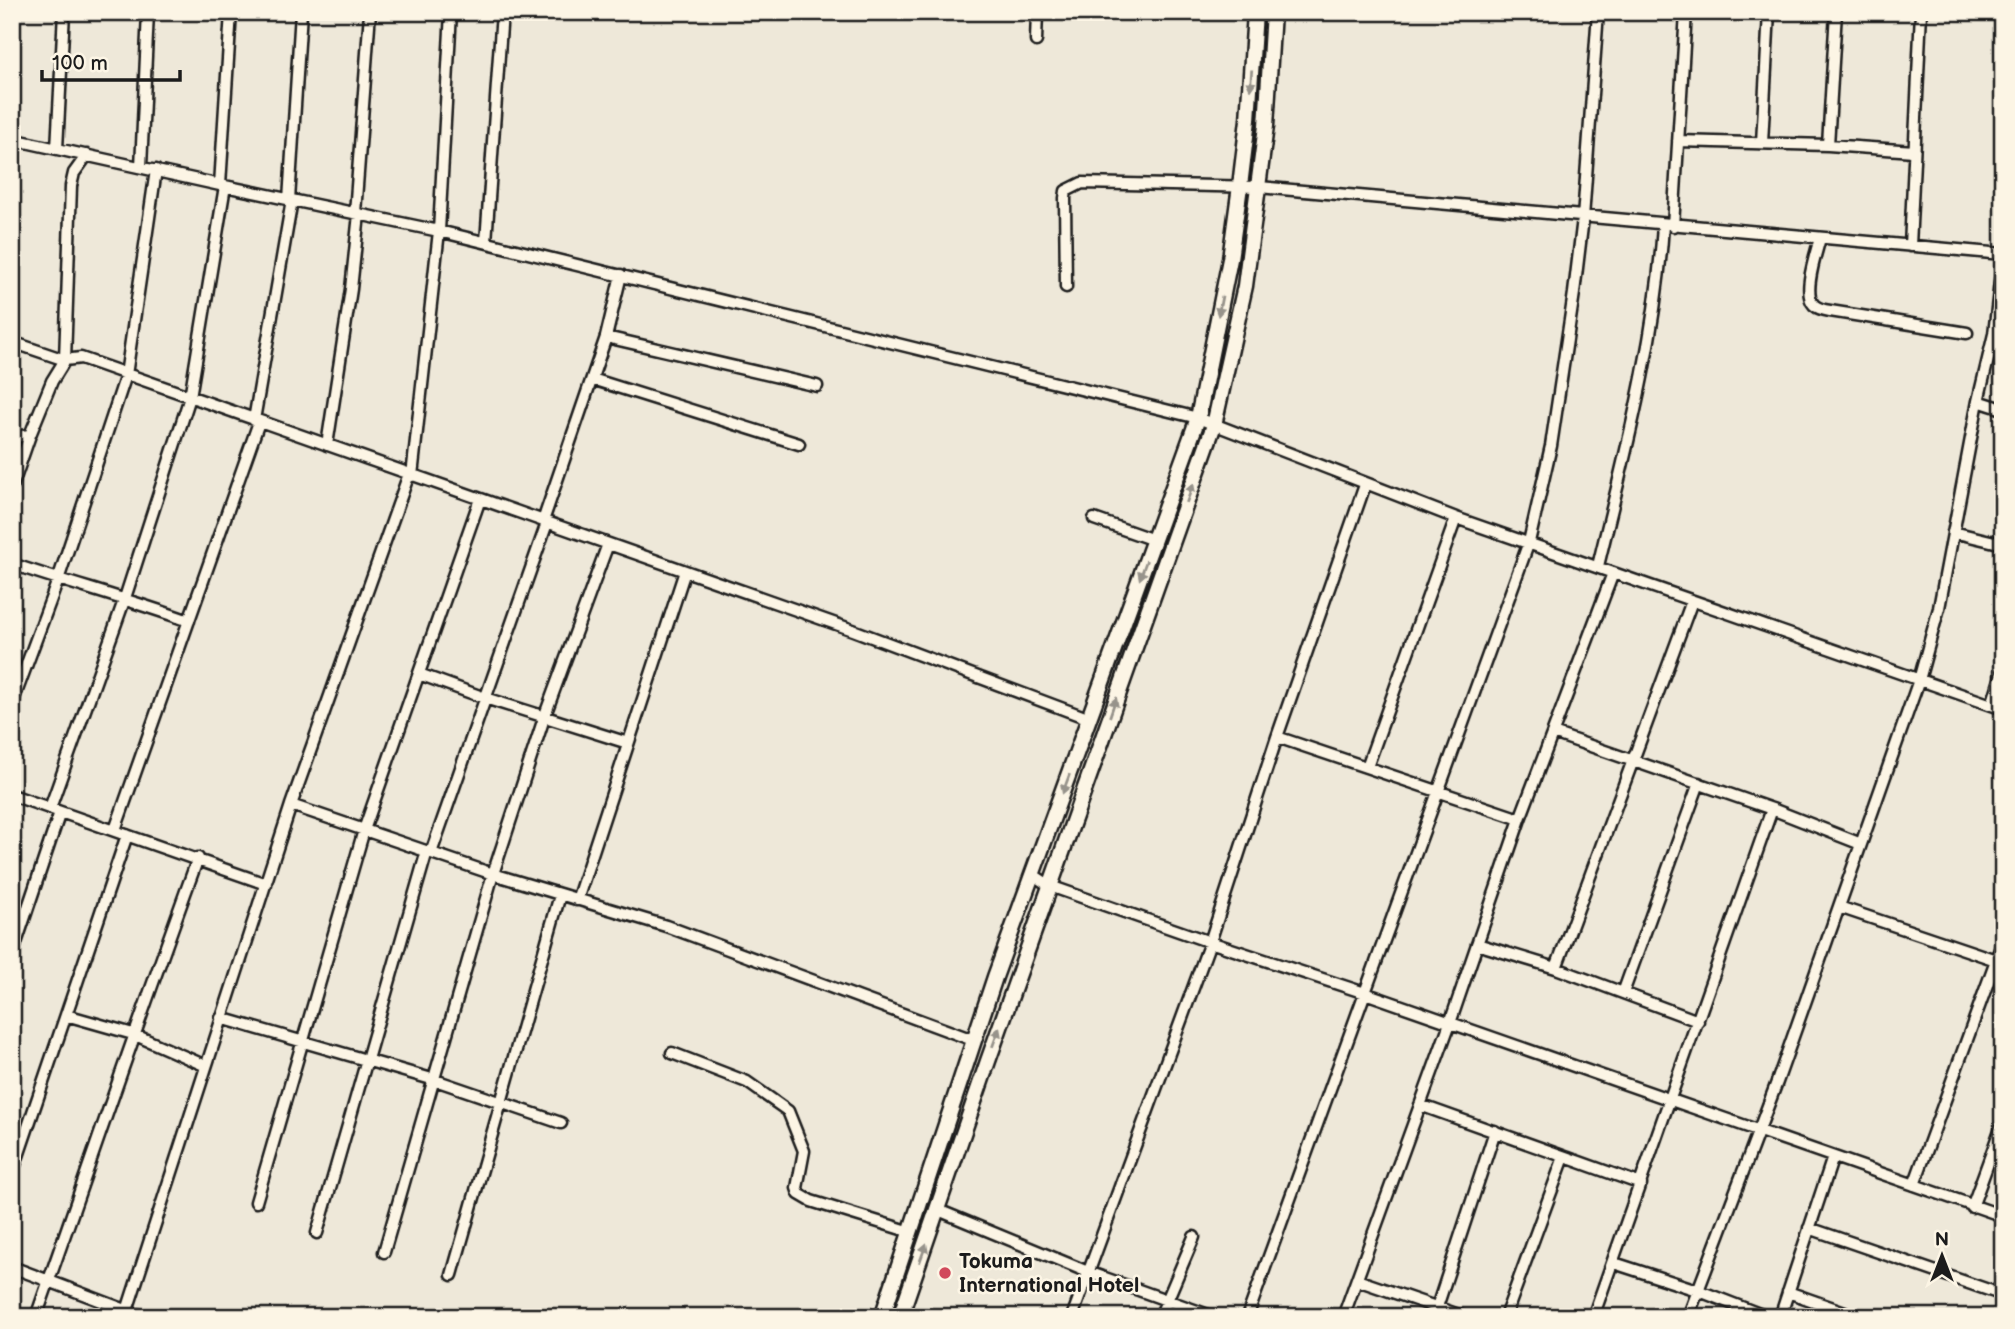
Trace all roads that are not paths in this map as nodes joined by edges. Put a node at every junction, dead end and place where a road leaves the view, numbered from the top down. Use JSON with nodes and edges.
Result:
{"nodes":[{"id":1,"x":64,"y":12,"type":"edge"},
{"id":2,"x":148,"y":12,"type":"edge"},
{"id":3,"x":231,"y":12,"type":"edge"},
{"id":4,"x":301,"y":12,"type":"edge"},
{"id":5,"x":370,"y":12,"type":"edge"},
{"id":6,"x":451,"y":12,"type":"edge"},
{"id":7,"x":502,"y":12,"type":"edge"},
{"id":8,"x":1037,"y":12,"type":"edge"},
{"id":9,"x":1255,"y":12,"type":"edge"},
{"id":10,"x":1273,"y":12,"type":"edge"},
{"id":11,"x":1598,"y":12,"type":"edge"},
{"id":12,"x":1686,"y":12,"type":"edge"},
{"id":13,"x":1769,"y":12,"type":"edge"},
{"id":14,"x":1836,"y":12,"type":"edge"},
{"id":15,"x":1921,"y":12,"type":"edge"},
{"id":16,"x":1037,"y":41,"type":"dead end"},
{"id":17,"x":12,"y":139,"type":"edge"},
{"id":18,"x":1678,"y":141,"type":"junction"},
{"id":19,"x":1762,"y":143,"type":"junction"},
{"id":20,"x":1828,"y":145,"type":"junction"},
{"id":21,"x":57,"y":149,"type":"junction"},
{"id":22,"x":1914,"y":151,"type":"junction"},
{"id":23,"x":87,"y":155,"type":"junction"},
{"id":24,"x":141,"y":167,"type":"junction"},
{"id":25,"x":156,"y":170,"type":"junction"},
{"id":26,"x":223,"y":186,"type":"junction"},
{"id":27,"x":1240,"y":186,"type":"junction"},
{"id":28,"x":1259,"y":187,"type":"junction"},
{"id":29,"x":291,"y":200,"type":"junction"},
{"id":30,"x":357,"y":214,"type":"junction"},
{"id":31,"x":1583,"y":218,"type":"junction"},
{"id":32,"x":1668,"y":225,"type":"junction"},
{"id":33,"x":439,"y":231,"type":"junction"},
{"id":34,"x":1820,"y":238,"type":"junction"},
{"id":35,"x":486,"y":242,"type":"junction"},
{"id":36,"x":1910,"y":246,"type":"junction"},
{"id":37,"x":2003,"y":254,"type":"edge"},
{"id":38,"x":621,"y":275,"type":"junction"},
{"id":39,"x":1066,"y":287,"type":"dead end"},
{"id":40,"x":1967,"y":333,"type":"dead end"},
{"id":41,"x":606,"y":337,"type":"junction"},
{"id":42,"x":12,"y":342,"type":"edge"},
{"id":43,"x":65,"y":360,"type":"junction"},
{"id":44,"x":126,"y":375,"type":"junction"},
{"id":45,"x":592,"y":379,"type":"junction"},
{"id":46,"x":817,"y":386,"type":"dead end"},
{"id":47,"x":190,"y":397,"type":"junction"},
{"id":48,"x":1978,"y":401,"type":"junction"},
{"id":49,"x":2003,"y":409,"type":"edge"},
{"id":50,"x":1198,"y":418,"type":"junction"},
{"id":51,"x":256,"y":421,"type":"junction"},
{"id":52,"x":1214,"y":425,"type":"junction"},
{"id":53,"x":30,"y":435,"type":"junction"},
{"id":54,"x":12,"y":437,"type":"edge"},
{"id":55,"x":799,"y":444,"type":"dead end"},
{"id":56,"x":327,"y":445,"type":"junction"},
{"id":57,"x":411,"y":475,"type":"junction"},
{"id":58,"x":1365,"y":485,"type":"junction"},
{"id":59,"x":12,"y":487,"type":"edge"},
{"id":60,"x":480,"y":499,"type":"junction"},
{"id":61,"x":1456,"y":518,"type":"junction"},
{"id":62,"x":1094,"y":519,"type":"dead end"},
{"id":63,"x":545,"y":522,"type":"junction"},
{"id":64,"x":1953,"y":532,"type":"junction"},
{"id":65,"x":1154,"y":540,"type":"junction"},
{"id":66,"x":1529,"y":542,"type":"junction"},
{"id":67,"x":608,"y":544,"type":"junction"},
{"id":68,"x":2003,"y":544,"type":"edge"},
{"id":69,"x":12,"y":564,"type":"edge"},
{"id":70,"x":1598,"y":566,"type":"junction"},
{"id":71,"x":685,"y":571,"type":"junction"},
{"id":72,"x":1613,"y":573,"type":"junction"},
{"id":73,"x":58,"y":580,"type":"junction"},
{"id":74,"x":125,"y":598,"type":"junction"},
{"id":75,"x":1692,"y":601,"type":"junction"},
{"id":76,"x":189,"y":621,"type":"junction"},
{"id":77,"x":2003,"y":670,"type":"edge"},
{"id":78,"x":419,"y":674,"type":"junction"},
{"id":79,"x":1919,"y":680,"type":"junction"},
{"id":80,"x":485,"y":698,"type":"junction"},
{"id":81,"x":12,"y":704,"type":"edge"},
{"id":82,"x":1992,"y":705,"type":"junction"},
{"id":83,"x":2003,"y":709,"type":"edge"},
{"id":84,"x":545,"y":715,"type":"junction"},
{"id":85,"x":1090,"y":719,"type":"junction"},
{"id":86,"x":1553,"y":733,"type":"junction"},
{"id":87,"x":1277,"y":737,"type":"junction"},
{"id":88,"x":628,"y":743,"type":"junction"},
{"id":89,"x":1632,"y":759,"type":"junction"},
{"id":90,"x":1367,"y":767,"type":"junction"},
{"id":91,"x":1699,"y":783,"type":"junction"},
{"id":92,"x":1438,"y":792,"type":"junction"},
{"id":93,"x":12,"y":795,"type":"edge"},
{"id":94,"x":291,"y":805,"type":"junction"},
{"id":95,"x":1772,"y":809,"type":"junction"},
{"id":96,"x":55,"y":810,"type":"junction"},
{"id":97,"x":1520,"y":819,"type":"junction"},
{"id":98,"x":115,"y":830,"type":"junction"},
{"id":99,"x":365,"y":830,"type":"junction"},
{"id":100,"x":127,"y":835,"type":"junction"},
{"id":101,"x":1861,"y":844,"type":"junction"},
{"id":102,"x":429,"y":852,"type":"junction"},
{"id":103,"x":198,"y":858,"type":"junction"},
{"id":104,"x":493,"y":874,"type":"junction"},
{"id":105,"x":1032,"y":874,"type":"junction"},
{"id":106,"x":266,"y":884,"type":"junction"},
{"id":107,"x":1051,"y":886,"type":"junction"},
{"id":108,"x":560,"y":895,"type":"junction"},
{"id":109,"x":577,"y":900,"type":"junction"},
{"id":110,"x":1839,"y":907,"type":"junction"},
{"id":111,"x":2003,"y":941,"type":"edge"},
{"id":112,"x":1210,"y":942,"type":"junction"},
{"id":113,"x":1477,"y":944,"type":"junction"},
{"id":114,"x":12,"y":955,"type":"edge"},
{"id":115,"x":1996,"y":960,"type":"junction"},
{"id":116,"x":1556,"y":968,"type":"junction"},
{"id":117,"x":1366,"y":993,"type":"junction"},
{"id":118,"x":1623,"y":993,"type":"junction"},
{"id":119,"x":66,"y":1015,"type":"junction"},
{"id":120,"x":221,"y":1018,"type":"junction"},
{"id":121,"x":1698,"y":1021,"type":"junction"},
{"id":122,"x":1450,"y":1023,"type":"junction"},
{"id":123,"x":133,"y":1034,"type":"junction"},
{"id":124,"x":972,"y":1040,"type":"junction"},
{"id":125,"x":302,"y":1041,"type":"junction"},
{"id":126,"x":672,"y":1054,"type":"dead end"},
{"id":127,"x":368,"y":1060,"type":"junction"},
{"id":128,"x":206,"y":1066,"type":"junction"},
{"id":129,"x":435,"y":1080,"type":"junction"},
{"id":130,"x":1670,"y":1100,"type":"junction"},
{"id":131,"x":500,"y":1103,"type":"junction"},
{"id":132,"x":1420,"y":1105,"type":"junction"},
{"id":133,"x":2003,"y":1122,"type":"edge"},
{"id":134,"x":561,"y":1124,"type":"dead end"},
{"id":135,"x":1495,"y":1131,"type":"junction"},
{"id":136,"x":1758,"y":1132,"type":"junction"},
{"id":137,"x":1564,"y":1157,"type":"junction"},
{"id":138,"x":1833,"y":1157,"type":"junction"},
{"id":139,"x":12,"y":1174,"type":"edge"},
{"id":140,"x":1641,"y":1184,"type":"junction"},
{"id":141,"x":1914,"y":1185,"type":"junction"},
{"id":142,"x":256,"y":1202,"type":"dead end"},
{"id":143,"x":1972,"y":1206,"type":"junction"},
{"id":144,"x":938,"y":1210,"type":"junction"},
{"id":145,"x":2003,"y":1216,"type":"edge"},
{"id":146,"x":1809,"y":1228,"type":"junction"},
{"id":147,"x":911,"y":1232,"type":"junction"},
{"id":148,"x":317,"y":1233,"type":"dead end"},
{"id":149,"x":1194,"y":1237,"type":"dead end"},
{"id":150,"x":384,"y":1252,"type":"dead end"},
{"id":151,"x":1614,"y":1263,"type":"junction"},
{"id":152,"x":12,"y":1268,"type":"edge"},
{"id":153,"x":1088,"y":1272,"type":"junction"},
{"id":154,"x":452,"y":1275,"type":"dead end"},
{"id":155,"x":48,"y":1280,"type":"junction"},
{"id":156,"x":1357,"y":1280,"type":"junction"},
{"id":157,"x":1697,"y":1290,"type":"junction"},
{"id":158,"x":1788,"y":1292,"type":"junction"},
{"id":159,"x":2003,"y":1295,"type":"edge"},
{"id":160,"x":1166,"y":1300,"type":"junction"},
{"id":161,"x":1437,"y":1307,"type":"junction"},
{"id":162,"x":126,"y":1313,"type":"edge"},
{"id":163,"x":36,"y":1317,"type":"edge"},
{"id":164,"x":144,"y":1317,"type":"edge"},
{"id":165,"x":881,"y":1317,"type":"edge"},
{"id":166,"x":900,"y":1317,"type":"edge"},
{"id":167,"x":1072,"y":1317,"type":"edge"},
{"id":168,"x":1160,"y":1317,"type":"edge"},
{"id":169,"x":1214,"y":1317,"type":"edge"},
{"id":170,"x":1247,"y":1317,"type":"edge"},
{"id":171,"x":1343,"y":1317,"type":"edge"},
{"id":172,"x":1465,"y":1317,"type":"edge"},
{"id":173,"x":1505,"y":1317,"type":"edge"},
{"id":174,"x":1593,"y":1317,"type":"edge"},
{"id":175,"x":1688,"y":1317,"type":"edge"},
{"id":176,"x":1767,"y":1317,"type":"edge"},
{"id":177,"x":1780,"y":1317,"type":"edge"},
{"id":178,"x":1859,"y":1317,"type":"edge"}],
"edges":[{"from":1,"to":21,"type":"street"},
{"from":2,"to":24,"type":"street"},
{"from":3,"to":26,"type":"street"},
{"from":4,"to":29,"type":"street"},
{"from":5,"to":30,"type":"street"},
{"from":6,"to":33,"type":"street"},
{"from":7,"to":35,"type":"street"},
{"from":8,"to":16,"type":"street"},
{"from":9,"to":27,"type":"main road","one_way":true},
{"from":10,"to":28,"type":"main road"},
{"from":11,"to":31,"type":"street"},
{"from":12,"to":18,"type":"street"},
{"from":13,"to":19,"type":"street"},
{"from":14,"to":20,"type":"street"},
{"from":15,"to":22,"type":"street"},
{"from":17,"to":21,"type":"street"},
{"from":18,"to":19,"type":"street"},
{"from":18,"to":32,"type":"street"},
{"from":19,"to":20,"type":"street"},
{"from":20,"to":22,"type":"street"},
{"from":21,"to":23,"type":"street"},
{"from":22,"to":36,"type":"street"},
{"from":23,"to":24,"type":"street"},
{"from":23,"to":43,"type":"street"},
{"from":24,"to":25,"type":"street"},
{"from":25,"to":26,"type":"street"},
{"from":25,"to":44,"type":"street"},
{"from":26,"to":29,"type":"street"},
{"from":26,"to":47,"type":"street"},
{"from":27,"to":28,"type":"street"},
{"from":27,"to":39,"type":"street"},
{"from":27,"to":50,"type":"main road","one_way":true},
{"from":28,"to":31,"type":"street"},
{"from":28,"to":52,"type":"main road"},
{"from":29,"to":30,"type":"street"},
{"from":29,"to":51,"type":"street"},
{"from":30,"to":33,"type":"street"},
{"from":30,"to":56,"type":"street"},
{"from":31,"to":32,"type":"street"},
{"from":31,"to":66,"type":"street"},
{"from":32,"to":34,"type":"street"},
{"from":32,"to":70,"type":"street"},
{"from":33,"to":35,"type":"street"},
{"from":33,"to":57,"type":"street"},
{"from":34,"to":36,"type":"street"},
{"from":34,"to":40,"type":"street"},
{"from":35,"to":38,"type":"street"},
{"from":36,"to":37,"type":"street"},
{"from":37,"to":48,"type":"street"},
{"from":38,"to":41,"type":"street"},
{"from":38,"to":50,"type":"street"},
{"from":41,"to":45,"type":"street"},
{"from":41,"to":46,"type":"street"},
{"from":42,"to":43,"type":"street"},
{"from":43,"to":44,"type":"street"},
{"from":43,"to":53,"type":"street"},
{"from":44,"to":47,"type":"street"},
{"from":44,"to":73,"type":"street"},
{"from":45,"to":55,"type":"street"},
{"from":45,"to":63,"type":"street"},
{"from":47,"to":51,"type":"street"},
{"from":47,"to":74,"type":"street"},
{"from":48,"to":49,"type":"street"},
{"from":48,"to":64,"type":"street"},
{"from":50,"to":52,"type":"street"},
{"from":50,"to":65,"type":"main road"},
{"from":51,"to":56,"type":"street"},
{"from":51,"to":76,"type":"street"},
{"from":52,"to":58,"type":"street"},
{"from":107,"to":52,"type":"main road","one_way":true},
{"from":53,"to":54,"type":"street"},
{"from":53,"to":59,"type":"street"},
{"from":56,"to":57,"type":"street"},
{"from":57,"to":60,"type":"street"},
{"from":57,"to":94,"type":"street"},
{"from":58,"to":61,"type":"street"},
{"from":58,"to":87,"type":"street"},
{"from":60,"to":63,"type":"street"},
{"from":60,"to":78,"type":"street"},
{"from":61,"to":66,"type":"street"},
{"from":61,"to":90,"type":"street"},
{"from":62,"to":65,"type":"street"},
{"from":63,"to":67,"type":"street"},
{"from":63,"to":80,"type":"street"},
{"from":64,"to":68,"type":"street"},
{"from":64,"to":79,"type":"street"},
{"from":65,"to":85,"type":"main road","one_way":true},
{"from":66,"to":70,"type":"street"},
{"from":66,"to":92,"type":"street"},
{"from":67,"to":71,"type":"street"},
{"from":67,"to":84,"type":"street"},
{"from":69,"to":73,"type":"street"},
{"from":70,"to":72,"type":"street"},
{"from":71,"to":85,"type":"street"},
{"from":71,"to":88,"type":"street"},
{"from":72,"to":75,"type":"street"},
{"from":72,"to":86,"type":"street"},
{"from":73,"to":74,"type":"street"},
{"from":73,"to":81,"type":"street"},
{"from":74,"to":76,"type":"street"},
{"from":74,"to":96,"type":"street"},
{"from":75,"to":79,"type":"street"},
{"from":75,"to":89,"type":"street"},
{"from":76,"to":98,"type":"street"},
{"from":77,"to":82,"type":"street"},
{"from":78,"to":80,"type":"street"},
{"from":78,"to":99,"type":"street"},
{"from":79,"to":82,"type":"street"},
{"from":79,"to":101,"type":"street"},
{"from":80,"to":84,"type":"street"},
{"from":80,"to":102,"type":"street"},
{"from":82,"to":83,"type":"street"},
{"from":84,"to":88,"type":"street"},
{"from":84,"to":104,"type":"street"},
{"from":85,"to":105,"type":"main road","one_way":true},
{"from":86,"to":89,"type":"street"},
{"from":86,"to":97,"type":"street"},
{"from":87,"to":90,"type":"street"},
{"from":87,"to":112,"type":"street"},
{"from":88,"to":109,"type":"street"},
{"from":89,"to":91,"type":"street"},
{"from":89,"to":116,"type":"street"},
{"from":90,"to":92,"type":"street"},
{"from":91,"to":95,"type":"street"},
{"from":91,"to":118,"type":"street"},
{"from":92,"to":97,"type":"street"},
{"from":92,"to":117,"type":"street"},
{"from":93,"to":96,"type":"street"},
{"from":94,"to":99,"type":"street"},
{"from":94,"to":106,"type":"street"},
{"from":95,"to":101,"type":"street"},
{"from":95,"to":121,"type":"street"},
{"from":96,"to":98,"type":"street"},
{"from":96,"to":114,"type":"street"},
{"from":97,"to":113,"type":"street"},
{"from":98,"to":100,"type":"street"},
{"from":99,"to":102,"type":"street"},
{"from":99,"to":125,"type":"street"},
{"from":100,"to":103,"type":"street"},
{"from":100,"to":119,"type":"street"},
{"from":101,"to":110,"type":"street"},
{"from":102,"to":104,"type":"street"},
{"from":102,"to":127,"type":"street"},
{"from":103,"to":106,"type":"street"},
{"from":103,"to":123,"type":"street"},
{"from":104,"to":108,"type":"street"},
{"from":104,"to":129,"type":"street"},
{"from":105,"to":107,"type":"street"},
{"from":105,"to":124,"type":"main road"},
{"from":106,"to":120,"type":"street"},
{"from":107,"to":112,"type":"street"},
{"from":144,"to":107,"type":"main road","one_way":true},
{"from":108,"to":109,"type":"street"},
{"from":108,"to":131,"type":"street"},
{"from":109,"to":124,"type":"street"},
{"from":110,"to":115,"type":"street"},
{"from":110,"to":136,"type":"street"},
{"from":111,"to":115,"type":"street"},
{"from":112,"to":117,"type":"street"},
{"from":112,"to":153,"type":"street"},
{"from":113,"to":116,"type":"street"},
{"from":113,"to":122,"type":"street"},
{"from":115,"to":141,"type":"street"},
{"from":116,"to":118,"type":"street"},
{"from":117,"to":122,"type":"street"},
{"from":117,"to":170,"type":"street"},
{"from":118,"to":121,"type":"street"},
{"from":119,"to":123,"type":"street"},
{"from":119,"to":139,"type":"street"},
{"from":120,"to":125,"type":"street"},
{"from":120,"to":128,"type":"street"},
{"from":121,"to":130,"type":"street"},
{"from":122,"to":130,"type":"street"},
{"from":122,"to":132,"type":"street"},
{"from":123,"to":128,"type":"street"},
{"from":123,"to":155,"type":"street"},
{"from":124,"to":147,"type":"main road"},
{"from":125,"to":127,"type":"street"},
{"from":125,"to":142,"type":"street"},
{"from":126,"to":147,"type":"street"},
{"from":127,"to":129,"type":"street"},
{"from":127,"to":148,"type":"street"},
{"from":128,"to":162,"type":"street"},
{"from":129,"to":131,"type":"street"},
{"from":129,"to":150,"type":"street"},
{"from":130,"to":136,"type":"street"},
{"from":130,"to":140,"type":"street"},
{"from":131,"to":134,"type":"street"},
{"from":131,"to":154,"type":"street"},
{"from":132,"to":135,"type":"street"},
{"from":132,"to":156,"type":"street"},
{"from":133,"to":143,"type":"street"},
{"from":135,"to":137,"type":"street"},
{"from":135,"to":161,"type":"street"},
{"from":136,"to":138,"type":"street"},
{"from":136,"to":157,"type":"street"},
{"from":137,"to":140,"type":"street"},
{"from":137,"to":173,"type":"street"},
{"from":138,"to":141,"type":"street"},
{"from":138,"to":146,"type":"street"},
{"from":140,"to":151,"type":"street"},
{"from":141,"to":143,"type":"street"},
{"from":143,"to":145,"type":"street"},
{"from":144,"to":153,"type":"street"},
{"from":166,"to":144,"type":"main road","one_way":true},
{"from":146,"to":158,"type":"street"},
{"from":146,"to":159,"type":"street"},
{"from":147,"to":165,"type":"main road"},
{"from":149,"to":160,"type":"street"},
{"from":151,"to":157,"type":"street"},
{"from":151,"to":174,"type":"street"},
{"from":152,"to":155,"type":"street"},
{"from":153,"to":160,"type":"street"},
{"from":153,"to":167,"type":"street"},
{"from":155,"to":162,"type":"street"},
{"from":155,"to":163,"type":"street"},
{"from":156,"to":161,"type":"street"},
{"from":156,"to":171,"type":"street"},
{"from":157,"to":175,"type":"street"},
{"from":157,"to":176,"type":"street"},
{"from":158,"to":177,"type":"street"},
{"from":158,"to":178,"type":"street"},
{"from":160,"to":168,"type":"street"},
{"from":160,"to":169,"type":"street"},
{"from":161,"to":172,"type":"street"},
{"from":162,"to":164,"type":"street"}]}
